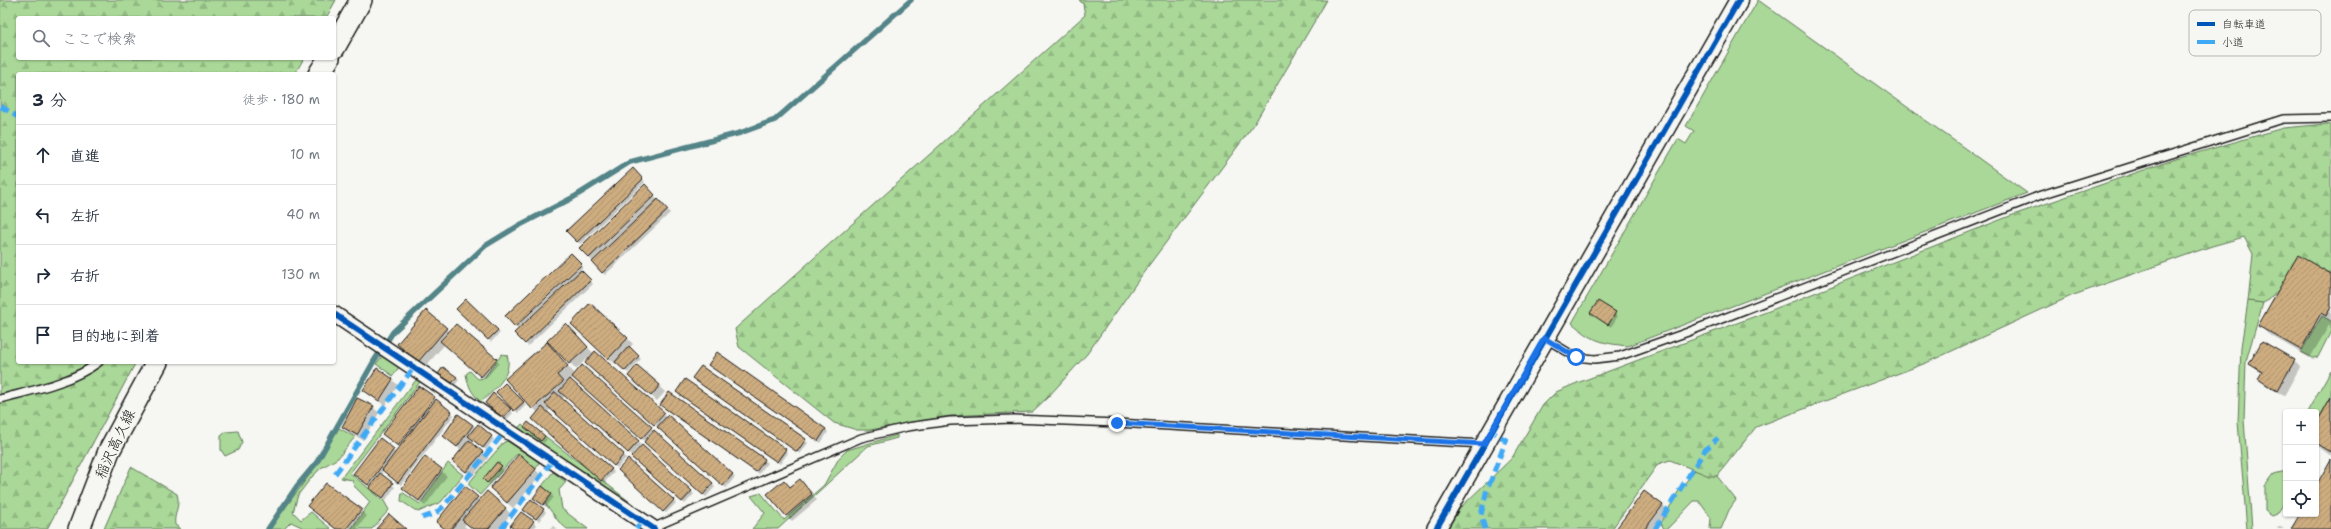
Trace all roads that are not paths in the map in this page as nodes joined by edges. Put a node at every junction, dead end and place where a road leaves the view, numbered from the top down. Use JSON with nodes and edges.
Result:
{"nodes":[{"id":1,"x":361,"y":0,"type":"edge"},
{"id":2,"x":1739,"y":0,"type":"edge"},
{"id":3,"x":336,"y":44,"type":"edge"},
{"id":4,"x":327,"y":60,"type":"edge"},
{"id":5,"x":320,"y":72,"type":"edge"},
{"id":6,"x":2331,"y":118,"type":"edge"},
{"id":7,"x":336,"y":315,"type":"edge"},
{"id":8,"x":1544,"y":338,"type":"junction"},
{"id":9,"x":96,"y":364,"type":"edge"},
{"id":10,"x":155,"y":364,"type":"edge"},
{"id":11,"x":0,"y":399,"type":"edge"},
{"id":12,"x":1484,"y":444,"type":"junction"},
{"id":13,"x":653,"y":528,"type":"edge"},
{"id":14,"x":79,"y":529,"type":"edge"},
{"id":15,"x":1436,"y":529,"type":"edge"}],
"edges":[{"from":1,"to":3,"type":"main road"},
{"from":2,"to":8,"type":"street"},
{"from":4,"to":5,"type":"main road"},
{"from":6,"to":8,"type":"lane"},
{"from":7,"to":13,"type":"street"},
{"from":8,"to":12,"type":"street"},
{"from":9,"to":11,"type":"lane"},
{"from":10,"to":14,"type":"main road","name":"稲沢高久線"},
{"from":12,"to":13,"type":"lane"},
{"from":12,"to":15,"type":"street"}]}
